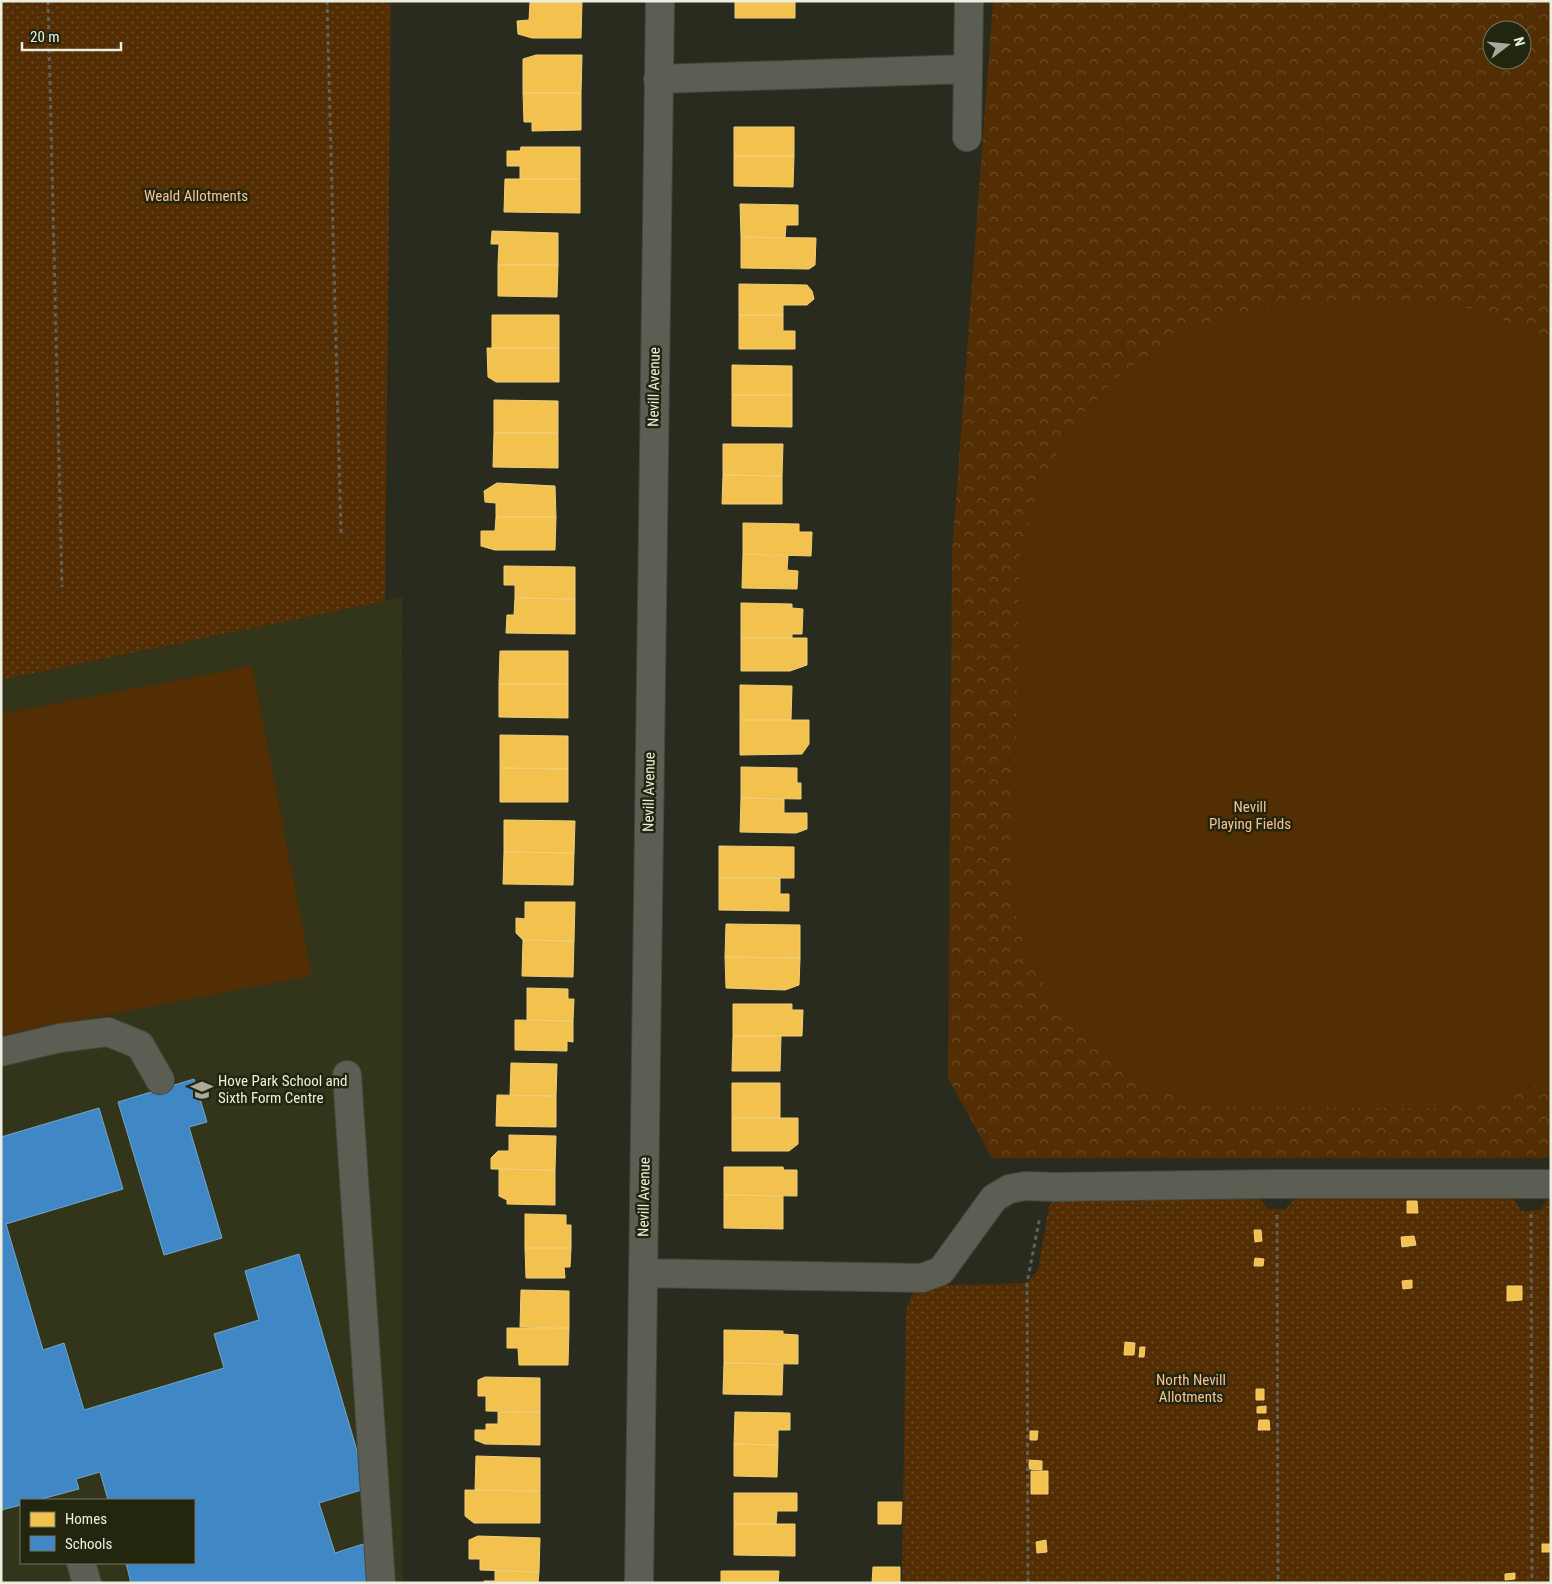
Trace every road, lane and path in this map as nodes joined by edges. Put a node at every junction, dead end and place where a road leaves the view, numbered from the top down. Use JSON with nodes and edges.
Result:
{"nodes":[{"id":1,"x":48,"y":1,"type":"edge"},
{"id":2,"x":328,"y":1,"type":"edge"},
{"id":3,"x":660,"y":1,"type":"edge"},
{"id":4,"x":969,"y":1,"type":"edge"},
{"id":5,"x":968,"y":69,"type":"junction"},
{"id":6,"x":658,"y":79,"type":"junction"},
{"id":7,"x":967,"y":137,"type":"dead end"},
{"id":8,"x":341,"y":534,"type":"dead end"},
{"id":9,"x":62,"y":587,"type":"dead end"},
{"id":10,"x":1,"y":1052,"type":"edge"},
{"id":11,"x":347,"y":1075,"type":"dead end"},
{"id":12,"x":160,"y":1080,"type":"dead end"},
{"id":13,"x":1276,"y":1184,"type":"junction"},
{"id":14,"x":1540,"y":1184,"type":"edge"},
{"id":15,"x":1055,"y":1187,"type":"junction"},
{"id":16,"x":643,"y":1273,"type":"junction"},
{"id":17,"x":80,"y":1564,"type":"edge"},
{"id":18,"x":86,"y":1583,"type":"edge"},
{"id":19,"x":381,"y":1583,"type":"edge"},
{"id":20,"x":640,"y":1583,"type":"edge"},
{"id":21,"x":1028,"y":1583,"type":"edge"},
{"id":22,"x":1278,"y":1583,"type":"edge"},
{"id":23,"x":1532,"y":1583,"type":"edge"}],
"edges":[{"from":1,"to":9,"type":"path"},
{"from":2,"to":8,"type":"path"},
{"from":3,"to":6,"type":"street","name":"Nevill Avenue"},
{"from":4,"to":5,"type":"street"},
{"from":5,"to":6,"type":"street"},
{"from":5,"to":7,"type":"street"},
{"from":6,"to":16,"type":"street","name":"Nevill Avenue"},
{"from":10,"to":12,"type":"street"},
{"from":11,"to":19,"type":"street"},
{"from":13,"to":14,"type":"street"},
{"from":13,"to":15,"type":"street"},
{"from":13,"to":22,"type":"path"},
{"from":14,"to":23,"type":"path"},
{"from":15,"to":16,"type":"street"},
{"from":15,"to":21,"type":"path"},
{"from":16,"to":20,"type":"street","name":"Nevill Avenue"},
{"from":17,"to":18,"type":"street"}]}
